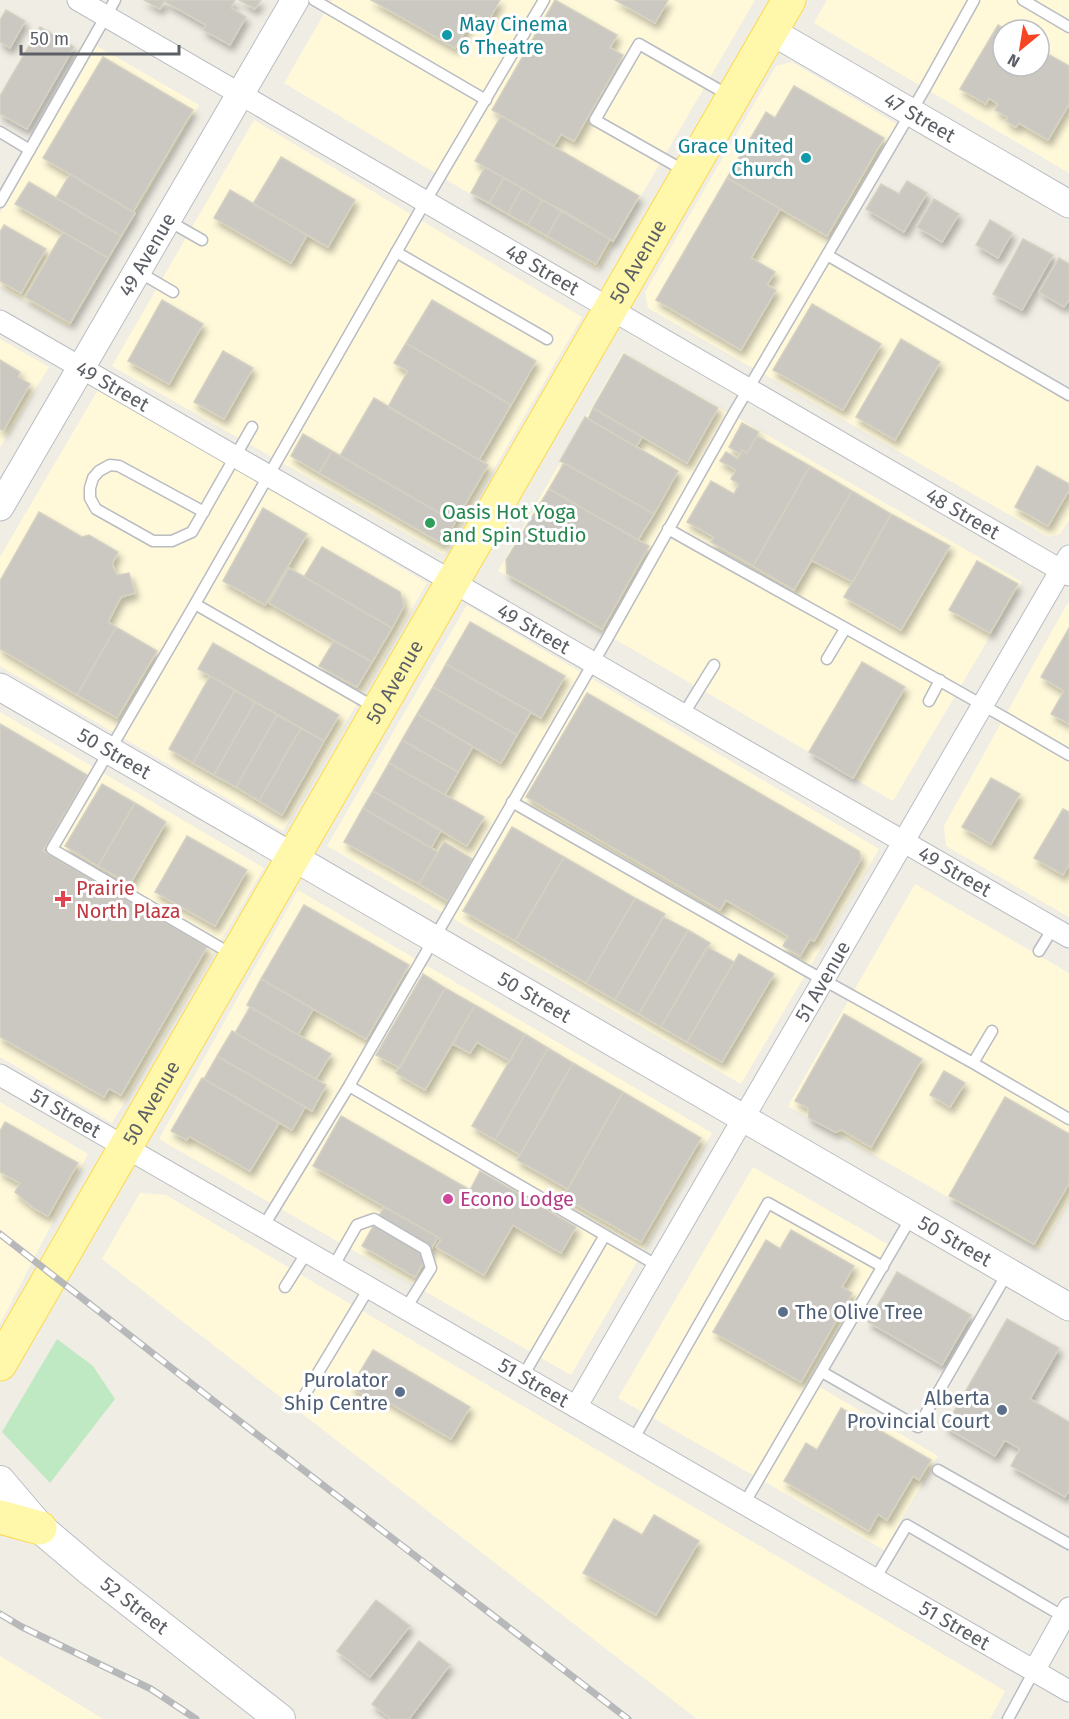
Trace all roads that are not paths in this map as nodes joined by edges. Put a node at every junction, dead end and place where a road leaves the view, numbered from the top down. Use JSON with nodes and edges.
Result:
{"nodes":[{"id":1,"x":78,"y":0,"type":"edge"},
{"id":2,"x":295,"y":0,"type":"edge"},
{"id":3,"x":314,"y":0,"type":"edge"},
{"id":4,"x":544,"y":0,"type":"edge"},
{"id":5,"x":789,"y":0,"type":"edge"},
{"id":6,"x":974,"y":0,"type":"edge"},
{"id":7,"x":1024,"y":0,"type":"edge"},
{"id":8,"x":111,"y":8,"type":"edge"},
{"id":9,"x":1069,"y":27,"type":"edge"},
{"id":10,"x":771,"y":31,"type":"junction"},
{"id":11,"x":240,"y":95,"type":"junction"},
{"id":12,"x":733,"y":98,"type":"junction"},
{"id":13,"x":486,"y":100,"type":"junction"},
{"id":14,"x":910,"y":112,"type":"junction"},
{"id":15,"x":0,"y":132,"type":"edge"},
{"id":16,"x":30,"y":150,"type":"junction"},
{"id":17,"x":689,"y":173,"type":"junction"},
{"id":18,"x":0,"y":202,"type":"edge"},
{"id":19,"x":425,"y":202,"type":"junction"},
{"id":20,"x":1069,"y":204,"type":"edge"},
{"id":21,"x":167,"y":220,"type":"junction"},
{"id":22,"x":202,"y":240,"type":"dead end"},
{"id":23,"x":396,"y":252,"type":"junction"},
{"id":24,"x":827,"y":255,"type":"junction"},
{"id":25,"x":137,"y":271,"type":"junction"},
{"id":26,"x":172,"y":292,"type":"dead end"},
{"id":27,"x":611,"y":309,"type":"junction"},
{"id":28,"x":0,"y":321,"type":"edge"},
{"id":29,"x":547,"y":339,"type":"dead end"},
{"id":30,"x":81,"y":368,"type":"junction"},
{"id":31,"x":748,"y":389,"type":"junction"},
{"id":32,"x":1069,"y":394,"type":"edge"},
{"id":33,"x":252,"y":427,"type":"dead end"},
{"id":34,"x":235,"y":457,"type":"junction"},
{"id":35,"x":268,"y":476,"type":"junction"},
{"id":36,"x":0,"y":507,"type":"edge"},
{"id":37,"x":204,"y":512,"type":"junction"},
{"id":38,"x":668,"y":529,"type":"junction"},
{"id":39,"x":716,"y":556,"type":"junction"},
{"id":40,"x":710,"y":567,"type":"dead end"},
{"id":41,"x":1066,"y":567,"type":"edge"},
{"id":42,"x":453,"y":582,"type":"junction"},
{"id":43,"x":195,"y":604,"type":"junction"},
{"id":44,"x":845,"y":629,"type":"junction"},
{"id":45,"x":827,"y":659,"type":"dead end"},
{"id":46,"x":593,"y":663,"type":"junction"},
{"id":47,"x":714,"y":665,"type":"dead end"},
{"id":48,"x":940,"y":680,"type":"junction"},
{"id":49,"x":0,"y":687,"type":"edge"},
{"id":50,"x":929,"y":701,"type":"dead end"},
{"id":51,"x":983,"y":705,"type":"junction"},
{"id":52,"x":379,"y":710,"type":"junction"},
{"id":53,"x":683,"y":715,"type":"junction"},
{"id":54,"x":110,"y":751,"type":"junction"},
{"id":55,"x":1069,"y":756,"type":"edge"},
{"id":56,"x":512,"y":801,"type":"junction"},
{"id":57,"x":904,"y":842,"type":"junction"},
{"id":58,"x":293,"y":857,"type":"junction"},
{"id":59,"x":1061,"y":932,"type":"edge"},
{"id":60,"x":433,"y":938,"type":"junction"},
{"id":61,"x":1040,"y":951,"type":"dead end"},
{"id":62,"x":235,"y":957,"type":"junction"},
{"id":63,"x":824,"y":981,"type":"junction"},
{"id":64,"x":992,"y":1031,"type":"dead end"},
{"id":65,"x":973,"y":1063,"type":"junction"},
{"id":66,"x":0,"y":1075,"type":"edge"},
{"id":67,"x":349,"y":1086,"type":"junction"},
{"id":68,"x":744,"y":1118,"type":"junction"},
{"id":69,"x":1069,"y":1119,"type":"edge"},
{"id":70,"x":125,"y":1147,"type":"junction"},
{"id":71,"x":912,"y":1216,"type":"junction"},
{"id":72,"x":263,"y":1227,"type":"junction"},
{"id":73,"x":605,"y":1235,"type":"junction"},
{"id":74,"x":307,"y":1252,"type":"junction"},
{"id":75,"x":658,"y":1266,"type":"junction"},
{"id":76,"x":333,"y":1267,"type":"junction"},
{"id":77,"x":883,"y":1267,"type":"junction"},
{"id":78,"x":1008,"y":1272,"type":"junction"},
{"id":79,"x":285,"y":1287,"type":"dead end"},
{"id":80,"x":369,"y":1288,"type":"junction"},
{"id":81,"x":1069,"y":1307,"type":"edge"},
{"id":82,"x":406,"y":1308,"type":"junction"},
{"id":83,"x":0,"y":1364,"type":"edge"},
{"id":84,"x":822,"y":1372,"type":"junction"},
{"id":85,"x":523,"y":1376,"type":"junction"},
{"id":86,"x":303,"y":1396,"type":"dead end"},
{"id":87,"x":576,"y":1407,"type":"junction"},
{"id":88,"x":633,"y":1440,"type":"junction"},
{"id":89,"x":938,"y":1470,"type":"dead end"},
{"id":90,"x":0,"y":1481,"type":"edge"},
{"id":91,"x":744,"y":1504,"type":"junction"},
{"id":92,"x":0,"y":1517,"type":"edge"},
{"id":93,"x":40,"y":1528,"type":"junction"},
{"id":94,"x":1069,"y":1544,"type":"edge"},
{"id":95,"x":875,"y":1579,"type":"junction"},
{"id":96,"x":1067,"y":1612,"type":"edge"},
{"id":97,"x":1034,"y":1671,"type":"junction"},
{"id":98,"x":1069,"y":1691,"type":"edge"},
{"id":99,"x":280,"y":1719,"type":"edge"},
{"id":100,"x":1008,"y":1719,"type":"edge"}],
"edges":[{"from":1,"to":8,"type":"street","name":"48 Street"},
{"from":2,"to":11,"type":"street","name":"49 Avenue"},
{"from":3,"to":13,"type":"lane"},
{"from":4,"to":13,"type":"lane"},
{"from":5,"to":10,"type":"main road","name":"50 Avenue"},
{"from":6,"to":14,"type":"lane"},
{"from":7,"to":9,"type":"lane"},
{"from":8,"to":11,"type":"street","name":"48 Street"},
{"from":8,"to":16,"type":"lane"},
{"from":10,"to":12,"type":"main road","name":"50 Avenue"},
{"from":10,"to":14,"type":"street","name":"47 Street"},
{"from":11,"to":19,"type":"street","name":"48 Street"},
{"from":11,"to":21,"type":"street","name":"49 Avenue"},
{"from":12,"to":17,"type":"main road","name":"50 Avenue"},
{"from":12,"to":17,"type":"lane"},
{"from":13,"to":19,"type":"lane"},
{"from":14,"to":20,"type":"street","name":"47 Street"},
{"from":14,"to":24,"type":"lane"},
{"from":15,"to":16,"type":"lane"},
{"from":16,"to":18,"type":"lane"},
{"from":17,"to":27,"type":"main road","name":"50 Avenue"},
{"from":19,"to":23,"type":"lane"},
{"from":19,"to":27,"type":"street","name":"48 Street"},
{"from":21,"to":22,"type":"lane"},
{"from":21,"to":25,"type":"street","name":"49 Avenue"},
{"from":23,"to":29,"type":"lane"},
{"from":23,"to":35,"type":"lane"},
{"from":24,"to":31,"type":"lane"},
{"from":24,"to":32,"type":"lane"},
{"from":25,"to":26,"type":"lane"},
{"from":25,"to":30,"type":"street","name":"49 Avenue"},
{"from":27,"to":31,"type":"street","name":"48 Street"},
{"from":27,"to":42,"type":"main road","name":"50 Avenue"},
{"from":28,"to":30,"type":"street","name":"49 Street"},
{"from":30,"to":34,"type":"street","name":"49 Street"},
{"from":30,"to":36,"type":"street","name":"49 Avenue"},
{"from":31,"to":38,"type":"lane"},
{"from":31,"to":41,"type":"street","name":"48 Street"},
{"from":33,"to":34,"type":"lane"},
{"from":34,"to":35,"type":"street","name":"49 Street"},
{"from":34,"to":37,"type":"lane"},
{"from":35,"to":42,"type":"street","name":"49 Street"},
{"from":35,"to":43,"type":"lane"},
{"from":37,"to":37,"type":"lane"},
{"from":38,"to":39,"type":"lane"},
{"from":38,"to":46,"type":"lane"},
{"from":39,"to":40,"type":"lane"},
{"from":39,"to":44,"type":"lane"},
{"from":41,"to":51,"type":"street","name":"51 Avenue"},
{"from":42,"to":46,"type":"street","name":"49 Street"},
{"from":42,"to":52,"type":"main road","name":"50 Avenue"},
{"from":43,"to":52,"type":"lane"},
{"from":43,"to":54,"type":"lane"},
{"from":44,"to":45,"type":"lane"},
{"from":44,"to":48,"type":"lane"},
{"from":46,"to":53,"type":"street","name":"49 Street"},
{"from":46,"to":56,"type":"lane"},
{"from":47,"to":53,"type":"lane"},
{"from":48,"to":50,"type":"lane"},
{"from":48,"to":51,"type":"lane"},
{"from":49,"to":54,"type":"street","name":"50 Street"},
{"from":51,"to":55,"type":"lane"},
{"from":51,"to":57,"type":"street","name":"51 Avenue"},
{"from":52,"to":58,"type":"main road","name":"50 Avenue"},
{"from":53,"to":57,"type":"street","name":"49 Street"},
{"from":54,"to":58,"type":"street","name":"50 Street"},
{"from":54,"to":62,"type":"lane"},
{"from":56,"to":60,"type":"lane"},
{"from":56,"to":63,"type":"lane"},
{"from":57,"to":59,"type":"street","name":"49 Street"},
{"from":57,"to":63,"type":"street","name":"51 Avenue"},
{"from":58,"to":60,"type":"street","name":"50 Street"},
{"from":58,"to":62,"type":"main road","name":"50 Avenue"},
{"from":59,"to":61,"type":"lane"},
{"from":60,"to":67,"type":"lane"},
{"from":60,"to":68,"type":"street","name":"50 Street"},
{"from":62,"to":70,"type":"main road","name":"50 Avenue"},
{"from":63,"to":65,"type":"lane"},
{"from":63,"to":68,"type":"street","name":"51 Avenue"},
{"from":64,"to":65,"type":"lane"},
{"from":65,"to":69,"type":"lane"},
{"from":66,"to":70,"type":"street","name":"51 Street"},
{"from":67,"to":72,"type":"lane"},
{"from":67,"to":73,"type":"lane"},
{"from":68,"to":71,"type":"street","name":"50 Street"},
{"from":68,"to":75,"type":"street","name":"51 Avenue"},
{"from":70,"to":72,"type":"street","name":"51 Street"},
{"from":70,"to":83,"type":"main road","name":"50 Avenue"},
{"from":71,"to":77,"type":"lane"},
{"from":71,"to":78,"type":"street","name":"50 Street"},
{"from":72,"to":74,"type":"street","name":"51 Street"},
{"from":73,"to":75,"type":"lane"},
{"from":73,"to":85,"type":"lane"},
{"from":74,"to":76,"type":"street","name":"51 Street"},
{"from":74,"to":79,"type":"lane"},
{"from":75,"to":87,"type":"street","name":"51 Avenue"},
{"from":76,"to":80,"type":"street","name":"51 Street"},
{"from":76,"to":82,"type":"lane"},
{"from":77,"to":84,"type":"lane"},
{"from":77,"to":88,"type":"lane"},
{"from":78,"to":81,"type":"street","name":"50 Street"},
{"from":78,"to":84,"type":"lane"},
{"from":80,"to":82,"type":"street","name":"51 Street"},
{"from":80,"to":86,"type":"lane"},
{"from":82,"to":85,"type":"street","name":"51 Street"},
{"from":84,"to":91,"type":"lane"},
{"from":85,"to":87,"type":"street","name":"51 Street"},
{"from":87,"to":88,"type":"street","name":"51 Street"},
{"from":88,"to":91,"type":"street","name":"51 Street"},
{"from":89,"to":94,"type":"lane"},
{"from":90,"to":93,"type":"main road","name":"52 Street"},
{"from":91,"to":95,"type":"street","name":"51 Street"},
{"from":92,"to":93,"type":"main road"},
{"from":93,"to":99,"type":"main road","name":"52 Street"},
{"from":95,"to":96,"type":"lane"},
{"from":95,"to":97,"type":"street","name":"51 Street"},
{"from":96,"to":97,"type":"street"},
{"from":97,"to":98,"type":"street","name":"51 Street"},
{"from":97,"to":100,"type":"lane"}]}
